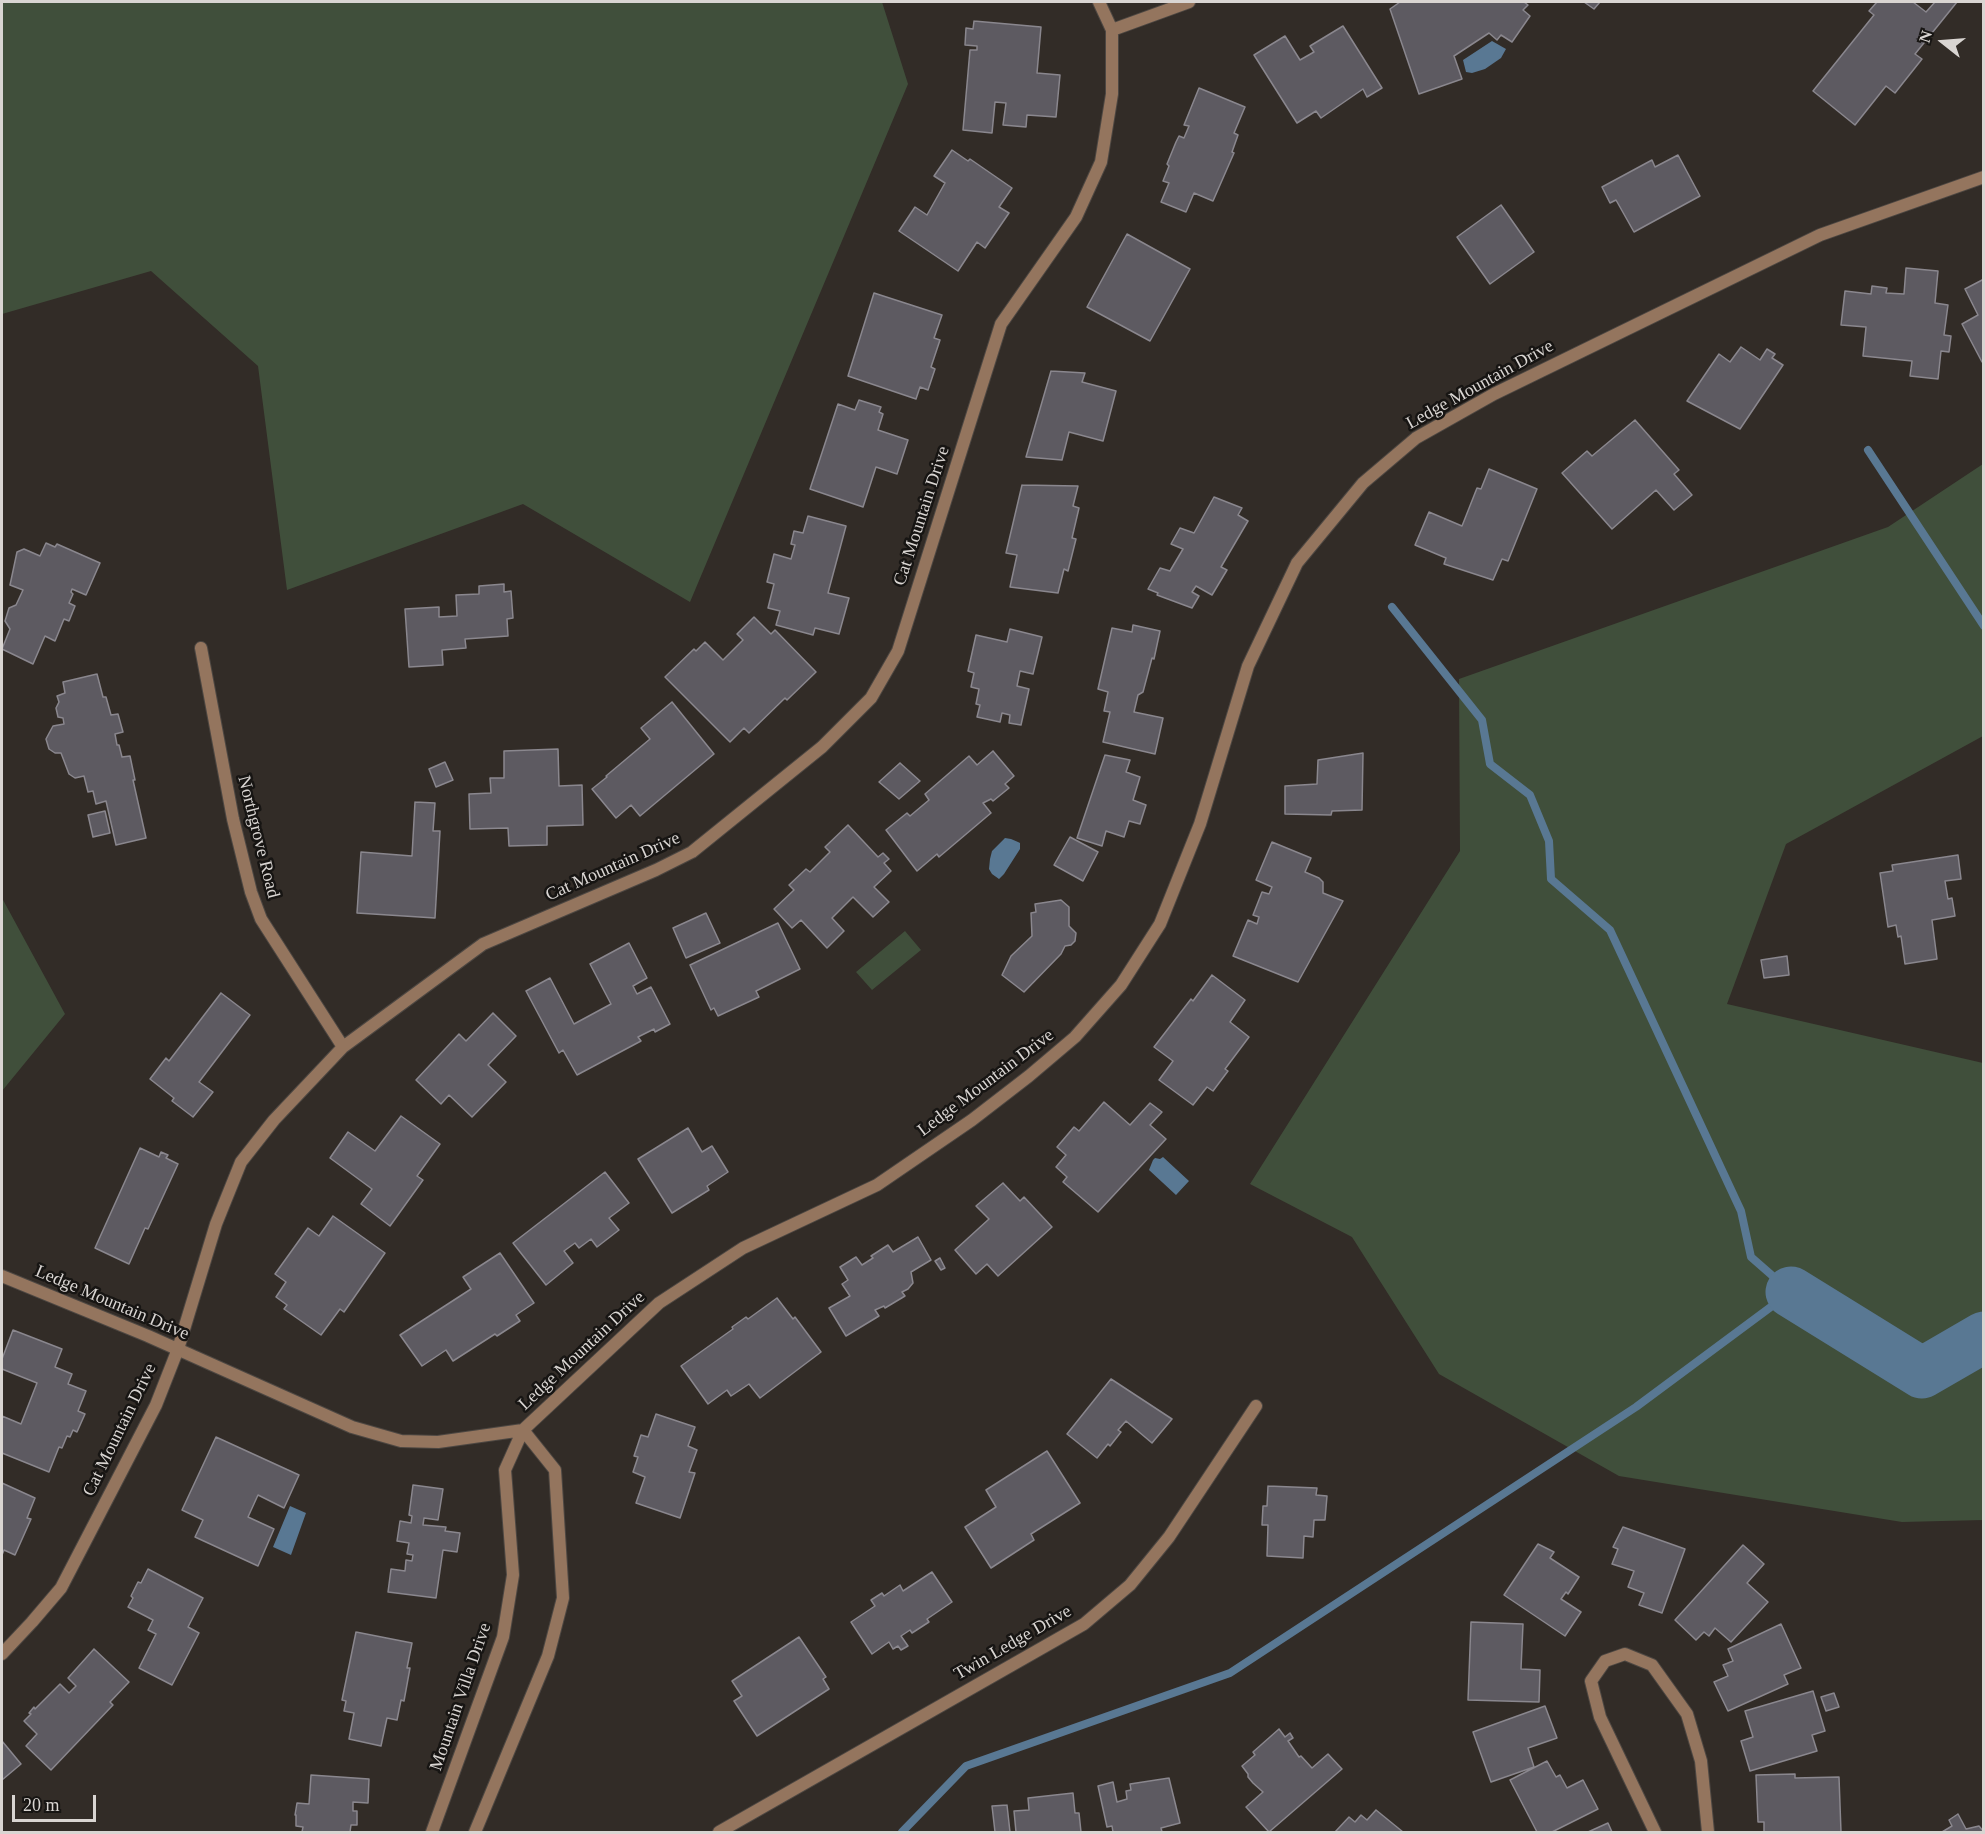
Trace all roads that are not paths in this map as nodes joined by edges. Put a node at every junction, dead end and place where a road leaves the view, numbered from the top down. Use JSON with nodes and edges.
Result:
{"nodes":[{"id":1,"x":1099,"y":2,"type":"edge"},
{"id":2,"x":1189,"y":2,"type":"edge"},
{"id":3,"x":1112,"y":30,"type":"junction"},
{"id":4,"x":1983,"y":177,"type":"edge"},
{"id":5,"x":201,"y":648,"type":"dead end"},
{"id":6,"x":343,"y":1047,"type":"junction"},
{"id":7,"x":2,"y":1276,"type":"edge"},
{"id":8,"x":178,"y":1349,"type":"junction"},
{"id":9,"x":1256,"y":1406,"type":"dead end"},
{"id":10,"x":523,"y":1430,"type":"junction"},
{"id":11,"x":2,"y":1654,"type":"edge"},
{"id":12,"x":432,"y":1833,"type":"edge"},
{"id":13,"x":475,"y":1833,"type":"edge"},
{"id":14,"x":718,"y":1833,"type":"edge"},
{"id":15,"x":1655,"y":1833,"type":"edge"},
{"id":16,"x":1708,"y":1833,"type":"edge"}],
"edges":[{"from":1,"to":3,"type":"street","name":"Cat Mountain Drive"},
{"from":2,"to":3,"type":"street"},
{"from":3,"to":6,"type":"street","name":"Cat Mountain Drive"},
{"from":4,"to":10,"type":"street","name":"Ledge Mountain Drive"},
{"from":5,"to":6,"type":"street","name":"Northgrove Road"},
{"from":6,"to":8,"type":"street","name":"Cat Mountain Drive"},
{"from":7,"to":8,"type":"street","name":"Ledge Mountain Drive"},
{"from":8,"to":10,"type":"street","name":"Ledge Mountain Drive"},
{"from":8,"to":11,"type":"street","name":"Cat Mountain Drive"},
{"from":9,"to":14,"type":"street","name":"Twin Ledge Drive"},
{"from":10,"to":12,"type":"street","name":"Mountain Villa Drive"},
{"from":10,"to":13,"type":"street"},
{"from":15,"to":16,"type":"street"}]}
